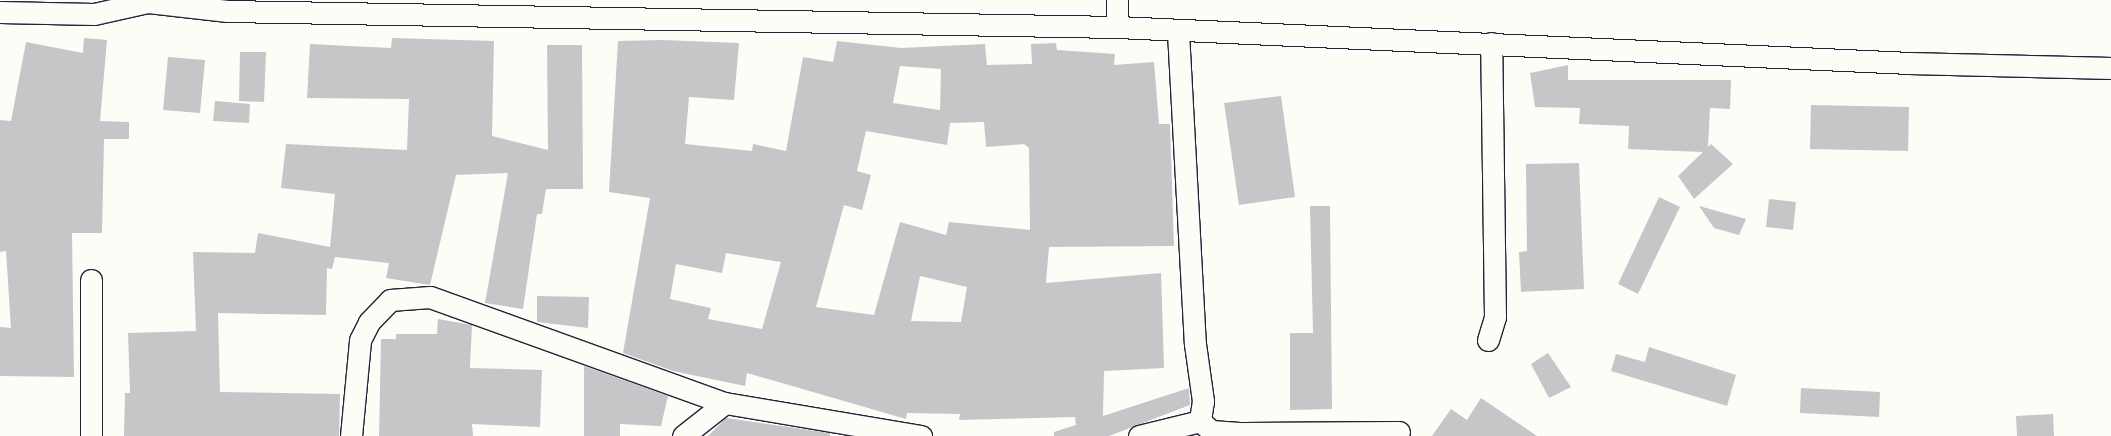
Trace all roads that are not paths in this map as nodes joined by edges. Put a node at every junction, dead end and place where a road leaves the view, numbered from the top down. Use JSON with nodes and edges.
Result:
{"nodes":[{"id":1,"x":1117,"y":0,"type":"edge"},
{"id":2,"x":0,"y":12,"type":"edge"},
{"id":3,"x":1117,"y":27,"type":"junction"},
{"id":4,"x":1178,"y":32,"type":"junction"},
{"id":5,"x":1491,"y":43,"type":"junction"},
{"id":6,"x":2111,"y":68,"type":"edge"},
{"id":7,"x":91,"y":280,"type":"dead end"},
{"id":8,"x":1488,"y":340,"type":"dead end"},
{"id":9,"x":725,"y":403,"type":"junction"},
{"id":10,"x":1200,"y":421,"type":"junction"},
{"id":11,"x":1399,"y":432,"type":"dead end"},
{"id":12,"x":91,"y":436,"type":"edge"},
{"id":13,"x":350,"y":436,"type":"edge"},
{"id":14,"x":683,"y":436,"type":"edge"},
{"id":15,"x":921,"y":436,"type":"edge"},
{"id":16,"x":1139,"y":436,"type":"edge"}],
"edges":[{"from":1,"to":3,"type":"street"},
{"from":2,"to":3,"type":"street"},
{"from":3,"to":4,"type":"street"},
{"from":4,"to":5,"type":"street"},
{"from":4,"to":10,"type":"street"},
{"from":5,"to":6,"type":"street"},
{"from":5,"to":8,"type":"street"},
{"from":7,"to":12,"type":"street"},
{"from":9,"to":13,"type":"street"},
{"from":9,"to":14,"type":"street"},
{"from":9,"to":15,"type":"street"},
{"from":10,"to":11,"type":"street"},
{"from":10,"to":16,"type":"street"}]}
